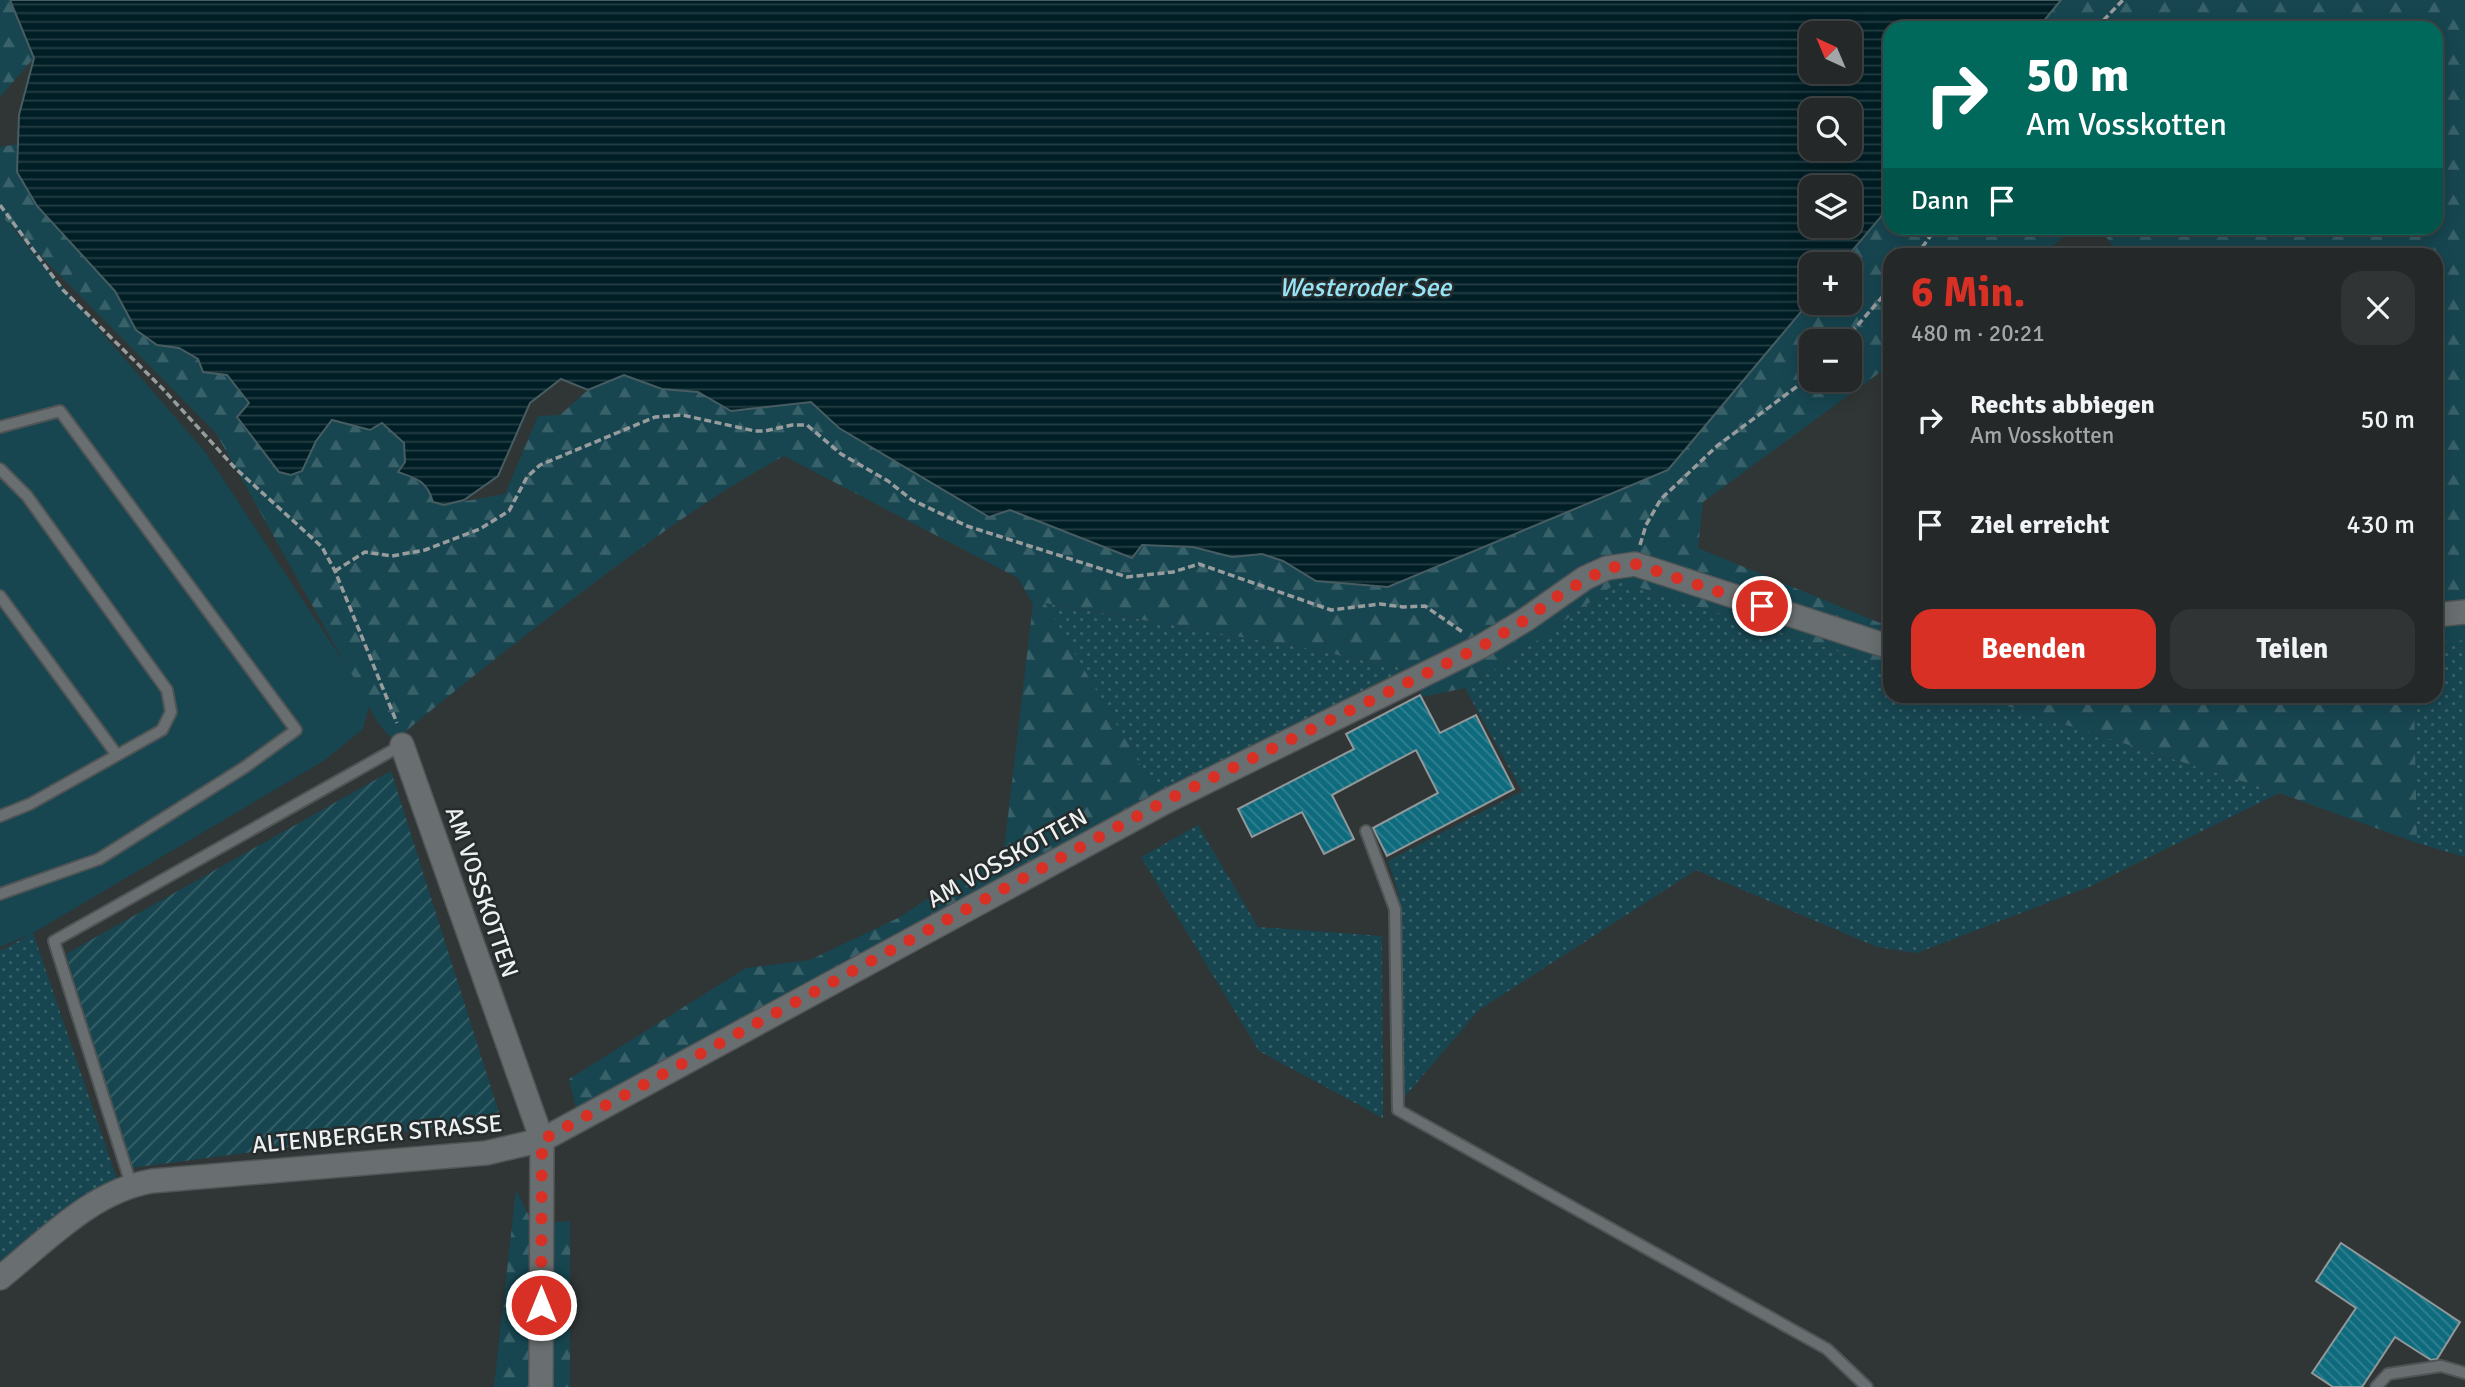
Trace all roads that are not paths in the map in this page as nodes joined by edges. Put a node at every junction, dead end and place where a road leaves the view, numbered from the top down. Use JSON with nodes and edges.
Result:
{"nodes":[{"id":1,"x":0,"y":427,"type":"edge"},
{"id":2,"x":0,"y":469,"type":"edge"},
{"id":3,"x":0,"y":596,"type":"edge"},
{"id":4,"x":2465,"y":612,"type":"edge"},
{"id":5,"x":2443,"y":614,"type":"edge"},
{"id":6,"x":1883,"y":645,"type":"edge"},
{"id":7,"x":402,"y":745,"type":"joint"},
{"id":8,"x":117,"y":755,"type":"junction"},
{"id":9,"x":0,"y":816,"type":"edge"},
{"id":10,"x":1366,"y":831,"type":"dead end"},
{"id":11,"x":0,"y":894,"type":"edge"},
{"id":12,"x":542,"y":1140,"type":"junction"},
{"id":13,"x":131,"y":1184,"type":"junction"},
{"id":14,"x":0,"y":1278,"type":"edge"},
{"id":15,"x":2465,"y":1373,"type":"edge"},
{"id":16,"x":541,"y":1387,"type":"edge"},
{"id":17,"x":1867,"y":1387,"type":"edge"},
{"id":18,"x":2376,"y":1387,"type":"edge"}],
"edges":[{"from":1,"to":11,"type":"lane"},
{"from":2,"to":8,"type":"lane"},
{"from":3,"to":8,"type":"lane"},
{"from":4,"to":5,"type":"street"},
{"from":6,"to":12,"type":"street","name":"AM VOSSKOTTEN"},
{"from":7,"to":12,"type":"street","name":"AM VOSSKOTTEN"},
{"from":7,"to":13,"type":"lane"},
{"from":8,"to":9,"type":"lane"},
{"from":10,"to":17,"type":"lane"},
{"from":12,"to":13,"type":"street","name":"ALTENBERGER STRASSE"},
{"from":12,"to":16,"type":"street"},
{"from":13,"to":14,"type":"street","name":"ALTENBERGER STRASSE"},
{"from":15,"to":18,"type":"lane"}]}
